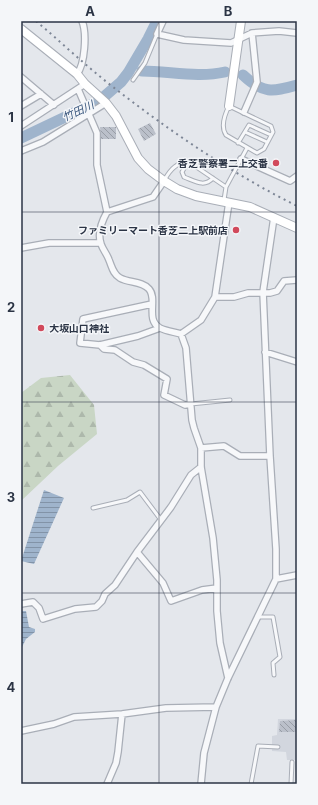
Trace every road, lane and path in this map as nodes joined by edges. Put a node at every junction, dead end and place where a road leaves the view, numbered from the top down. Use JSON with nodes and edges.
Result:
{"nodes":[{"id":1,"x":163,"y":21,"type":"edge"},
{"id":2,"x":241,"y":21,"type":"edge"},
{"id":3,"x":85,"y":23,"type":"edge"},
{"id":4,"x":22,"y":31,"type":"edge"},
{"id":5,"x":252,"y":33,"type":"junction"},
{"id":6,"x":297,"y":33,"type":"edge"},
{"id":7,"x":157,"y":34,"type":"junction"},
{"id":8,"x":238,"y":40,"type":"junction"},
{"id":9,"x":77,"y":74,"type":"junction"},
{"id":10,"x":21,"y":77,"type":"edge"},
{"id":11,"x":133,"y":80,"type":"dead end"},
{"id":12,"x":85,"y":84,"type":"junction"},
{"id":13,"x":78,"y":89,"type":"junction"},
{"id":14,"x":41,"y":94,"type":"junction"},
{"id":15,"x":106,"y":102,"type":"junction"},
{"id":16,"x":54,"y":105,"type":"junction"},
{"id":17,"x":21,"y":106,"type":"edge"},
{"id":18,"x":229,"y":106,"type":"junction"},
{"id":19,"x":244,"y":112,"type":"junction"},
{"id":20,"x":88,"y":113,"type":"junction"},
{"id":21,"x":21,"y":126,"type":"edge"},
{"id":22,"x":245,"y":132,"type":"junction"},
{"id":23,"x":271,"y":135,"type":"junction"},
{"id":24,"x":268,"y":142,"type":"junction"},
{"id":25,"x":238,"y":143,"type":"junction"},
{"id":26,"x":247,"y":148,"type":"junction"},
{"id":27,"x":21,"y":151,"type":"edge"},
{"id":28,"x":241,"y":159,"type":"junction"},
{"id":29,"x":192,"y":164,"type":"junction"},
{"id":30,"x":297,"y":176,"type":"edge"},
{"id":31,"x":213,"y":178,"type":"junction"},
{"id":32,"x":164,"y":181,"type":"junction"},
{"id":33,"x":226,"y":187,"type":"junction"},
{"id":34,"x":226,"y":202,"type":"junction"},
{"id":35,"x":107,"y":212,"type":"junction"},
{"id":36,"x":274,"y":217,"type":"junction"},
{"id":37,"x":297,"y":228,"type":"edge"},
{"id":38,"x":100,"y":243,"type":"junction"},
{"id":39,"x":21,"y":248,"type":"edge"},
{"id":40,"x":297,"y":280,"type":"edge"},
{"id":41,"x":263,"y":292,"type":"junction"},
{"id":42,"x":215,"y":297,"type":"junction"},
{"id":43,"x":152,"y":304,"type":"junction"},
{"id":44,"x":160,"y":328,"type":"junction"},
{"id":45,"x":181,"y":334,"type":"junction"},
{"id":46,"x":100,"y":345,"type":"junction"},
{"id":47,"x":265,"y":352,"type":"junction"},
{"id":48,"x":297,"y":362,"type":"edge"},
{"id":49,"x":230,"y":400,"type":"dead end"},
{"id":50,"x":191,"y":404,"type":"junction"},
{"id":51,"x":201,"y":448,"type":"junction"},
{"id":52,"x":270,"y":456,"type":"junction"},
{"id":53,"x":201,"y":467,"type":"junction"},
{"id":54,"x":93,"y":508,"type":"dead end"},
{"id":55,"x":161,"y":520,"type":"junction"},
{"id":56,"x":137,"y":552,"type":"junction"},
{"id":57,"x":297,"y":575,"type":"edge"},
{"id":58,"x":276,"y":579,"type":"junction"},
{"id":59,"x":216,"y":588,"type":"junction"},
{"id":60,"x":21,"y":604,"type":"edge"},
{"id":61,"x":258,"y":617,"type":"junction"},
{"id":62,"x":274,"y":675,"type":"dead end"},
{"id":63,"x":228,"y":678,"type":"junction"},
{"id":64,"x":216,"y":707,"type":"junction"},
{"id":65,"x":122,"y":714,"type":"junction"},
{"id":66,"x":21,"y":731,"type":"edge"},
{"id":67,"x":278,"y":747,"type":"dead end"},
{"id":68,"x":292,"y":762,"type":"dead end"},
{"id":69,"x":107,"y":784,"type":"edge"},
{"id":70,"x":201,"y":784,"type":"edge"},
{"id":71,"x":251,"y":784,"type":"edge"},
{"id":72,"x":291,"y":784,"type":"edge"}],
"edges":[{"from":1,"to":7,"type":"street"},
{"from":2,"to":8,"type":"street"},
{"from":3,"to":9,"type":"street"},
{"from":4,"to":9,"type":"street"},
{"from":5,"to":6,"type":"street"},
{"from":5,"to":8,"type":"street"},
{"from":5,"to":19,"type":"street"},
{"from":7,"to":8,"type":"street"},
{"from":7,"to":11,"type":"lane"},
{"from":8,"to":18,"type":"street"},
{"from":9,"to":12,"type":"street"},
{"from":10,"to":14,"type":"street"},
{"from":12,"to":13,"type":"street"},
{"from":12,"to":15,"type":"street"},
{"from":13,"to":16,"type":"street"},
{"from":13,"to":20,"type":"street"},
{"from":14,"to":16,"type":"street"},
{"from":14,"to":17,"type":"street"},
{"from":15,"to":20,"type":"street"},
{"from":15,"to":32,"type":"street"},
{"from":16,"to":21,"type":"street"},
{"from":18,"to":19,"type":"lane"},
{"from":18,"to":25,"type":"lane"},
{"from":19,"to":23,"type":"lane"},
{"from":20,"to":27,"type":"street"},
{"from":20,"to":35,"type":"street"},
{"from":22,"to":23,"type":"lane"},
{"from":22,"to":24,"type":"lane"},
{"from":22,"to":25,"type":"lane"},
{"from":23,"to":24,"type":"lane"},
{"from":24,"to":26,"type":"lane"},
{"from":25,"to":26,"type":"lane"},
{"from":26,"to":28,"type":"lane"},
{"from":28,"to":30,"type":"street"},
{"from":28,"to":33,"type":"lane"},
{"from":29,"to":31,"type":"lane"},
{"from":29,"to":31,"type":"lane"},
{"from":29,"to":32,"type":"lane"},
{"from":31,"to":33,"type":"lane"},
{"from":32,"to":34,"type":"street"},
{"from":32,"to":35,"type":"street"},
{"from":33,"to":34,"type":"lane"},
{"from":34,"to":36,"type":"street"},
{"from":34,"to":42,"type":"street"},
{"from":35,"to":38,"type":"street"},
{"from":36,"to":37,"type":"street"},
{"from":36,"to":41,"type":"street"},
{"from":38,"to":39,"type":"street"},
{"from":38,"to":43,"type":"street"},
{"from":40,"to":41,"type":"street"},
{"from":41,"to":42,"type":"street"},
{"from":41,"to":47,"type":"street"},
{"from":42,"to":45,"type":"street"},
{"from":43,"to":44,"type":"street"},
{"from":43,"to":46,"type":"street"},
{"from":44,"to":45,"type":"street"},
{"from":44,"to":46,"type":"street"},
{"from":45,"to":50,"type":"street"},
{"from":46,"to":50,"type":"street"},
{"from":47,"to":48,"type":"street"},
{"from":47,"to":52,"type":"street"},
{"from":49,"to":50,"type":"lane"},
{"from":50,"to":51,"type":"street"},
{"from":51,"to":52,"type":"street"},
{"from":51,"to":53,"type":"street"},
{"from":52,"to":58,"type":"street"},
{"from":53,"to":55,"type":"street"},
{"from":53,"to":59,"type":"street"},
{"from":54,"to":55,"type":"lane"},
{"from":55,"to":56,"type":"street"},
{"from":56,"to":59,"type":"street"},
{"from":56,"to":60,"type":"street"},
{"from":57,"to":58,"type":"street"},
{"from":58,"to":61,"type":"street"},
{"from":59,"to":63,"type":"street"},
{"from":61,"to":62,"type":"lane"},
{"from":61,"to":63,"type":"street"},
{"from":63,"to":64,"type":"street"},
{"from":64,"to":65,"type":"street"},
{"from":64,"to":70,"type":"street"},
{"from":65,"to":66,"type":"street"},
{"from":65,"to":69,"type":"street"},
{"from":67,"to":71,"type":"lane"},
{"from":68,"to":72,"type":"lane"}]}
